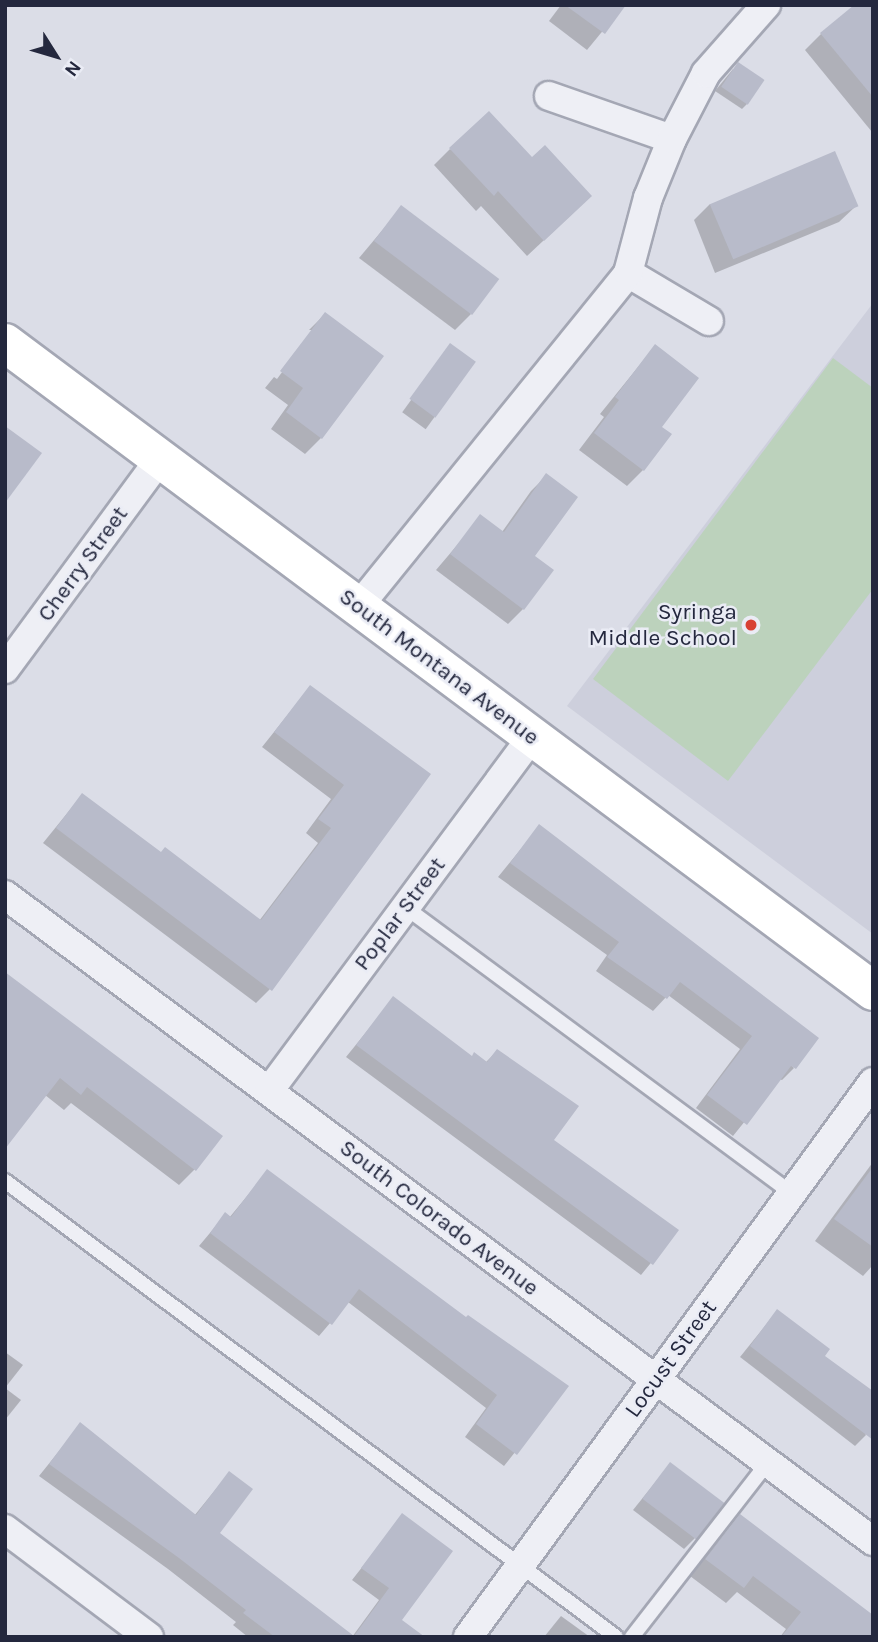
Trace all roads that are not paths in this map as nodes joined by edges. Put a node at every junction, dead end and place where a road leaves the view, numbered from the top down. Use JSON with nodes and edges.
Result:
{"nodes":[{"id":1,"x":766,"y":5,"type":"edge"},
{"id":2,"x":549,"y":96,"type":"dead end"},
{"id":3,"x":672,"y":139,"type":"junction"},
{"id":4,"x":628,"y":273,"type":"junction"},
{"id":5,"x":709,"y":321,"type":"dead end"},
{"id":6,"x":5,"y":343,"type":"edge"},
{"id":7,"x":160,"y":459,"type":"junction"},
{"id":8,"x":358,"y":607,"type":"junction"},
{"id":9,"x":5,"y":670,"type":"edge"},
{"id":10,"x":532,"y":737,"type":"junction"},
{"id":11,"x":5,"y":895,"type":"edge"},
{"id":12,"x":405,"y":907,"type":"junction"},
{"id":13,"x":873,"y":991,"type":"edge"},
{"id":14,"x":873,"y":1082,"type":"edge"},
{"id":15,"x":269,"y":1091,"type":"junction"},
{"id":16,"x":5,"y":1181,"type":"edge"},
{"id":17,"x":792,"y":1193,"type":"junction"},
{"id":18,"x":656,"y":1379,"type":"junction"},
{"id":19,"x":768,"y":1462,"type":"junction"},
{"id":20,"x":5,"y":1529,"type":"edge"},
{"id":21,"x":873,"y":1541,"type":"edge"},
{"id":22,"x":520,"y":1565,"type":"junction"},
{"id":23,"x":149,"y":1637,"type":"edge"},
{"id":24,"x":468,"y":1637,"type":"edge"},
{"id":25,"x":617,"y":1637,"type":"edge"},
{"id":26,"x":632,"y":1637,"type":"edge"}],
"edges":[{"from":1,"to":3,"type":"street"},
{"from":2,"to":3,"type":"street"},
{"from":3,"to":4,"type":"street"},
{"from":4,"to":5,"type":"street"},
{"from":4,"to":8,"type":"street"},
{"from":6,"to":7,"type":"street","name":"South Montana Avenue"},
{"from":7,"to":8,"type":"street","name":"South Montana Avenue"},
{"from":7,"to":9,"type":"street","name":"Cherry Street"},
{"from":8,"to":10,"type":"street","name":"South Montana Avenue"},
{"from":10,"to":12,"type":"street","name":"Poplar Street"},
{"from":10,"to":13,"type":"street","name":"South Montana Avenue"},
{"from":11,"to":15,"type":"street","name":"South Colorado Avenue"},
{"from":12,"to":15,"type":"street","name":"Poplar Street"},
{"from":12,"to":17,"type":"lane"},
{"from":14,"to":17,"type":"street","name":"Locust Street"},
{"from":15,"to":18,"type":"street","name":"South Colorado Avenue"},
{"from":16,"to":22,"type":"lane"},
{"from":17,"to":18,"type":"street","name":"Locust Street"},
{"from":18,"to":19,"type":"street","name":"South Colorado Avenue"},
{"from":18,"to":22,"type":"street","name":"Locust Street"},
{"from":19,"to":21,"type":"street","name":"South Colorado Avenue"},
{"from":19,"to":26,"type":"lane"},
{"from":20,"to":23,"type":"street"},
{"from":22,"to":24,"type":"street","name":"Locust Street"},
{"from":22,"to":25,"type":"lane"}]}
